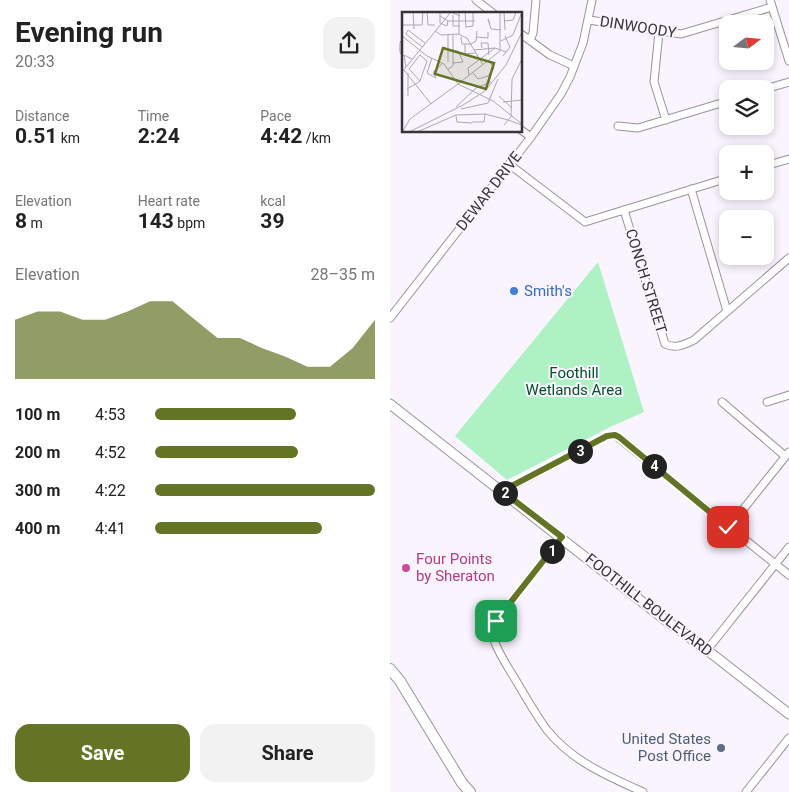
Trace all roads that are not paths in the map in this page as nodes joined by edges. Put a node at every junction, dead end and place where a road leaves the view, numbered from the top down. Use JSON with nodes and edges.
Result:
{"nodes":[{"id":1,"x":476,"y":0,"type":"edge"},
{"id":2,"x":536,"y":0,"type":"edge"},
{"id":3,"x":592,"y":0,"type":"edge"},
{"id":4,"x":771,"y":3,"type":"edge"},
{"id":5,"x":491,"y":12,"type":"edge"},
{"id":6,"x":589,"y":20,"type":"junction"},
{"id":7,"x":659,"y":32,"type":"junction"},
{"id":8,"x":522,"y":35,"type":"edge"},
{"id":9,"x":530,"y":40,"type":"junction"},
{"id":10,"x":789,"y":61,"type":"edge"},
{"id":11,"x":574,"y":66,"type":"junction"},
{"id":12,"x":789,"y":82,"type":"edge"},
{"id":13,"x":774,"y":86,"type":"edge"},
{"id":14,"x":719,"y":104,"type":"edge"},
{"id":15,"x":666,"y":120,"type":"junction"},
{"id":16,"x":618,"y":126,"type":"dead end"},
{"id":17,"x":522,"y":131,"type":"edge"},
{"id":18,"x":531,"y":138,"type":"junction"},
{"id":19,"x":789,"y":159,"type":"edge"},
{"id":20,"x":774,"y":163,"type":"edge"},
{"id":21,"x":509,"y":164,"type":"junction"},
{"id":22,"x":719,"y":181,"type":"edge"},
{"id":23,"x":691,"y":189,"type":"junction"},
{"id":24,"x":624,"y":210,"type":"junction"},
{"id":25,"x":789,"y":258,"type":"edge"},
{"id":26,"x":727,"y":311,"type":"junction"},
{"id":27,"x":390,"y":318,"type":"edge"},
{"id":28,"x":789,"y":395,"type":"edge"},
{"id":29,"x":722,"y":402,"type":"dead end"},
{"id":30,"x":767,"y":402,"type":"dead end"},
{"id":31,"x":390,"y":404,"type":"edge"},
{"id":32,"x":787,"y":454,"type":"edge"},
{"id":33,"x":502,"y":491,"type":"junction"},
{"id":34,"x":728,"y":527,"type":"junction"},
{"id":35,"x":562,"y":537,"type":"junction"},
{"id":36,"x":789,"y":547,"type":"edge"},
{"id":37,"x":775,"y":564,"type":"junction"},
{"id":38,"x":789,"y":575,"type":"edge"},
{"id":39,"x":707,"y":650,"type":"junction"},
{"id":40,"x":390,"y":669,"type":"edge"},
{"id":41,"x":789,"y":714,"type":"edge"},
{"id":42,"x":789,"y":738,"type":"edge"},
{"id":43,"x":470,"y":792,"type":"edge"},
{"id":44,"x":643,"y":792,"type":"edge"},
{"id":45,"x":746,"y":792,"type":"edge"}],
"edges":[{"from":1,"to":5,"type":"street"},
{"from":2,"to":9,"type":"street"},
{"from":3,"to":6,"type":"street","name":"DEWAR DRIVE"},
{"from":4,"to":7,"type":"street","name":"DINWOODY"},
{"from":4,"to":10,"type":"street"},
{"from":6,"to":7,"type":"street","name":"DINWOODY"},
{"from":6,"to":11,"type":"street","name":"DEWAR DRIVE"},
{"from":7,"to":15,"type":"street"},
{"from":8,"to":9,"type":"street"},
{"from":9,"to":11,"type":"street"},
{"from":11,"to":18,"type":"street","name":"DEWAR DRIVE"},
{"from":12,"to":13,"type":"street"},
{"from":14,"to":15,"type":"street"},
{"from":15,"to":16,"type":"street"},
{"from":17,"to":18,"type":"street"},
{"from":18,"to":21,"type":"street","name":"DEWAR DRIVE"},
{"from":19,"to":20,"type":"street"},
{"from":21,"to":24,"type":"street"},
{"from":21,"to":27,"type":"street","name":"DEWAR DRIVE"},
{"from":22,"to":23,"type":"street"},
{"from":23,"to":24,"type":"street"},
{"from":23,"to":26,"type":"street"},
{"from":24,"to":26,"type":"street","name":"CONCH STREET"},
{"from":25,"to":26,"type":"street"},
{"from":28,"to":30,"type":"street"},
{"from":29,"to":32,"type":"street"},
{"from":31,"to":33,"type":"main road","name":"FOOTHILL BOULEVARD"},
{"from":32,"to":34,"type":"street"},
{"from":33,"to":34,"type":"street"},
{"from":33,"to":35,"type":"main road","name":"FOOTHILL BOULEVARD"},
{"from":34,"to":37,"type":"street"},
{"from":35,"to":39,"type":"main road","name":"FOOTHILL BOULEVARD"},
{"from":35,"to":44,"type":"street"},
{"from":36,"to":37,"type":"street"},
{"from":37,"to":38,"type":"street"},
{"from":37,"to":39,"type":"street"},
{"from":39,"to":41,"type":"main road","name":"FOOTHILL BOULEVARD"},
{"from":40,"to":43,"type":"highway"},
{"from":42,"to":45,"type":"street"}]}
